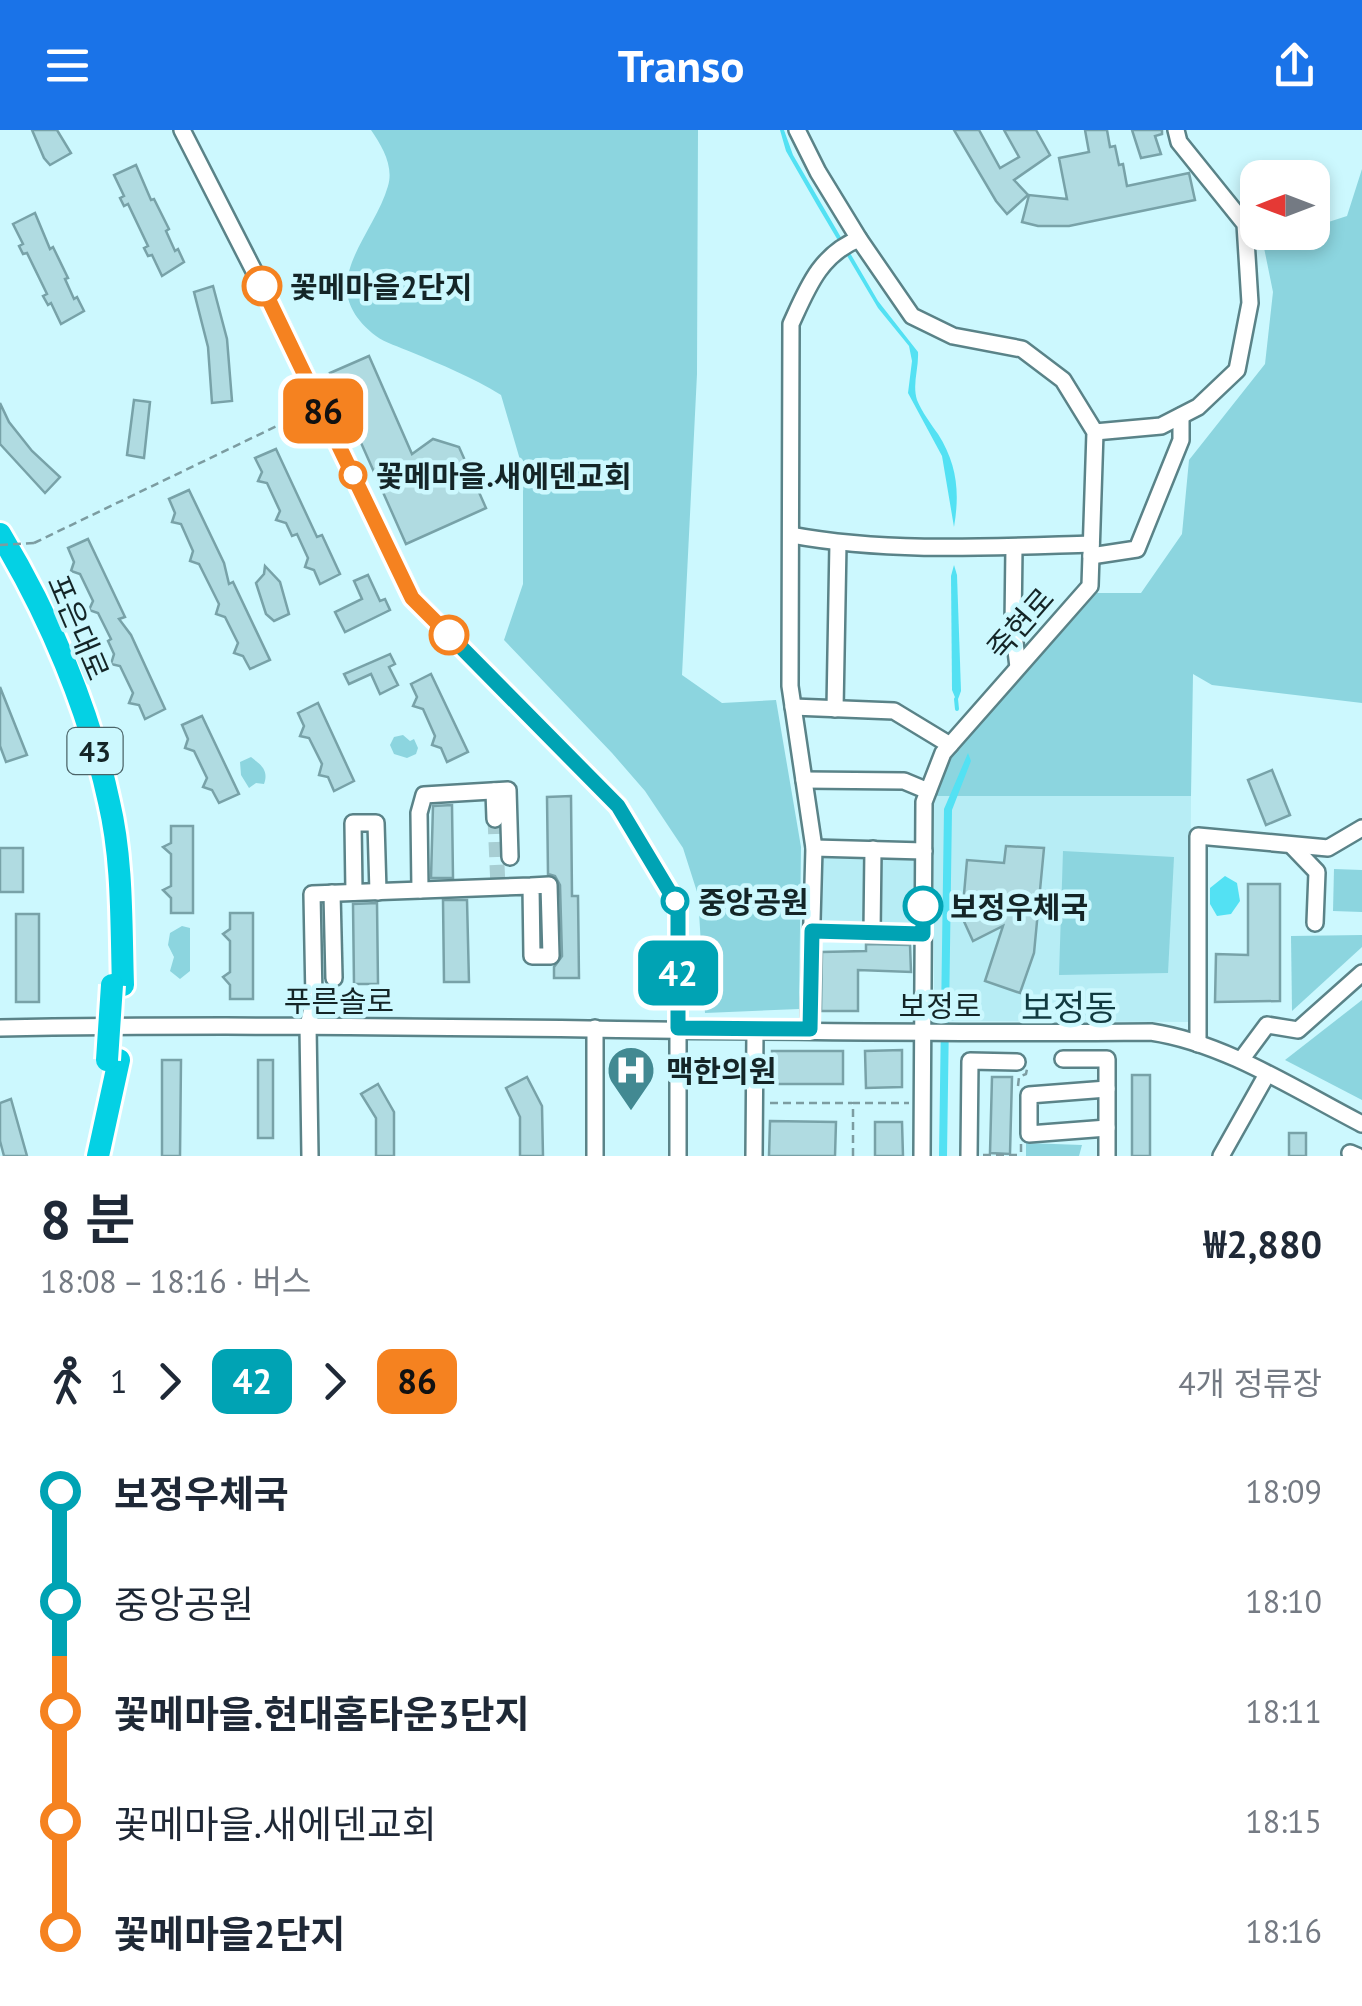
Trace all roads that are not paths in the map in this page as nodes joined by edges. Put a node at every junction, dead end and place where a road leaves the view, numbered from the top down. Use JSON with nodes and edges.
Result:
{"nodes":[{"id":1,"x":182,"y":130,"type":"edge"},
{"id":2,"x":797,"y":130,"type":"edge"},
{"id":3,"x":1176,"y":130,"type":"edge"},
{"id":4,"x":849,"y":244,"type":"junction"},
{"id":5,"x":1181,"y":416,"type":"junction"},
{"id":6,"x":1095,"y":432,"type":"junction"},
{"id":7,"x":0,"y":534,"type":"edge"},
{"id":8,"x":791,"y":534,"type":"junction"},
{"id":9,"x":838,"y":543,"type":"junction"},
{"id":10,"x":1014,"y":547,"type":"junction"},
{"id":11,"x":1091,"y":550,"type":"junction"},
{"id":12,"x":0,"y":563,"type":"edge"},
{"id":13,"x":1018,"y":668,"type":"junction"},
{"id":14,"x":793,"y":708,"type":"junction"},
{"id":15,"x":835,"y":709,"type":"junction"},
{"id":16,"x":950,"y":745,"type":"junction"},
{"id":17,"x":804,"y":780,"type":"junction"},
{"id":18,"x":494,"y":791,"type":"junction"},
{"id":19,"x":928,"y":792,"type":"junction"},
{"id":20,"x":495,"y":819,"type":"tunnel mouth"},
{"id":21,"x":1362,"y":828,"type":"edge"},
{"id":22,"x":814,"y":848,"type":"junction"},
{"id":23,"x":1293,"y":848,"type":"junction"},
{"id":24,"x":873,"y":849,"type":"junction"},
{"id":25,"x":924,"y":850,"type":"junction"},
{"id":26,"x":510,"y":857,"type":"dead end"},
{"id":27,"x":531,"y":886,"type":"dead end"},
{"id":28,"x":420,"y":890,"type":"junction"},
{"id":29,"x":354,"y":892,"type":"junction"},
{"id":30,"x":378,"y":892,"type":"junction"},
{"id":31,"x":332,"y":893,"type":"junction"},
{"id":32,"x":1315,"y":923,"type":"dead end"},
{"id":33,"x":812,"y":931,"type":"junction"},
{"id":34,"x":872,"y":933,"type":"junction"},
{"id":35,"x":923,"y":934,"type":"junction"},
{"id":36,"x":1362,"y":973,"type":"edge"},
{"id":37,"x":334,"y":978,"type":"dead end"},
{"id":38,"x":117,"y":985,"type":"junction"},
{"id":39,"x":308,"y":1026,"type":"junction"},
{"id":40,"x":0,"y":1028,"type":"edge"},
{"id":41,"x":595,"y":1028,"type":"junction"},
{"id":42,"x":678,"y":1028,"type":"junction"},
{"id":43,"x":810,"y":1029,"type":"junction"},
{"id":44,"x":754,"y":1031,"type":"junction"},
{"id":45,"x":929,"y":1034,"type":"junction"},
{"id":46,"x":1198,"y":1044,"type":"junction"},
{"id":47,"x":113,"y":1060,"type":"junction"},
{"id":48,"x":1063,"y":1060,"type":"dead end"},
{"id":49,"x":1241,"y":1060,"type":"junction"},
{"id":50,"x":1017,"y":1062,"type":"dead end"},
{"id":51,"x":1266,"y":1076,"type":"junction"},
{"id":52,"x":1107,"y":1089,"type":"junction"},
{"id":53,"x":1362,"y":1124,"type":"edge"},
{"id":54,"x":1107,"y":1128,"type":"junction"},
{"id":55,"x":86,"y":1156,"type":"edge"},
{"id":56,"x":98,"y":1156,"type":"edge"},
{"id":57,"x":310,"y":1156,"type":"edge"},
{"id":58,"x":596,"y":1156,"type":"edge"},
{"id":59,"x":678,"y":1156,"type":"edge"},
{"id":60,"x":754,"y":1156,"type":"edge"},
{"id":61,"x":922,"y":1156,"type":"edge"},
{"id":62,"x":969,"y":1156,"type":"edge"},
{"id":63,"x":1107,"y":1156,"type":"edge"},
{"id":64,"x":1221,"y":1156,"type":"edge"}],
"edges":[{"from":1,"to":42,"type":"street"},
{"from":2,"to":4,"type":"street"},
{"from":3,"to":5,"type":"street"},
{"from":4,"to":6,"type":"street"},
{"from":4,"to":8,"type":"street"},
{"from":5,"to":6,"type":"street"},
{"from":5,"to":11,"type":"street"},
{"from":6,"to":11,"type":"street","name":"죽현로"},
{"from":7,"to":38,"type":"highway","name":"포은대로","number":"43"},
{"from":8,"to":9,"type":"street"},
{"from":8,"to":14,"type":"street"},
{"from":9,"to":10,"type":"street"},
{"from":9,"to":15,"type":"street"},
{"from":10,"to":11,"type":"street"},
{"from":10,"to":13,"type":"street"},
{"from":11,"to":13,"type":"street","name":"죽현로"},
{"from":12,"to":38,"type":"highway","name":"포은대로","number":"43"},
{"from":13,"to":16,"type":"street","name":"죽현로"},
{"from":14,"to":15,"type":"street"},
{"from":14,"to":17,"type":"street"},
{"from":15,"to":16,"type":"street"},
{"from":16,"to":19,"type":"street","name":"죽현로"},
{"from":17,"to":19,"type":"street"},
{"from":17,"to":22,"type":"street"},
{"from":18,"to":20,"type":"street"},
{"from":18,"to":26,"type":"street"},
{"from":18,"to":28,"type":"street"},
{"from":19,"to":25,"type":"street","name":"죽현로"},
{"from":21,"to":23,"type":"street"},
{"from":22,"to":24,"type":"street"},
{"from":22,"to":33,"type":"street"},
{"from":23,"to":32,"type":"street"},
{"from":23,"to":46,"type":"street"},
{"from":24,"to":25,"type":"street"},
{"from":24,"to":34,"type":"street"},
{"from":25,"to":35,"type":"street","name":"죽현로"},
{"from":27,"to":28,"type":"street"},
{"from":28,"to":30,"type":"street"},
{"from":29,"to":30,"type":"street"},
{"from":29,"to":30,"type":"street"},
{"from":29,"to":31,"type":"street"},
{"from":31,"to":37,"type":"street"},
{"from":31,"to":39,"type":"street"},
{"from":33,"to":34,"type":"street"},
{"from":33,"to":43,"type":"street"},
{"from":34,"to":35,"type":"street"},
{"from":35,"to":45,"type":"street","name":"죽현로"},
{"from":36,"to":49,"type":"street"},
{"from":38,"to":47,"type":"highway","number":"43","bridge":true},
{"from":39,"to":40,"type":"street","name":"푸른솔로"},
{"from":39,"to":41,"type":"street","name":"푸른솔로"},
{"from":39,"to":57,"type":"street"},
{"from":41,"to":42,"type":"street","name":"푸른솔로"},
{"from":41,"to":58,"type":"street"},
{"from":42,"to":44,"type":"street","name":"보정로"},
{"from":42,"to":59,"type":"street"},
{"from":43,"to":44,"type":"street","name":"보정로"},
{"from":43,"to":45,"type":"street","name":"보정로"},
{"from":44,"to":60,"type":"street"},
{"from":45,"to":46,"type":"street","name":"보정로"},
{"from":45,"to":61,"type":"street","name":"죽현로"},
{"from":46,"to":49,"type":"street","name":"보정로"},
{"from":47,"to":55,"type":"highway","number":"43"},
{"from":47,"to":56,"type":"highway","number":"43"},
{"from":48,"to":52,"type":"street"},
{"from":49,"to":51,"type":"street","name":"보정로"},
{"from":50,"to":62,"type":"street"},
{"from":51,"to":53,"type":"street","name":"보정로"},
{"from":51,"to":64,"type":"street"},
{"from":52,"to":54,"type":"street"},
{"from":52,"to":54,"type":"street"},
{"from":54,"to":63,"type":"street"}]}
